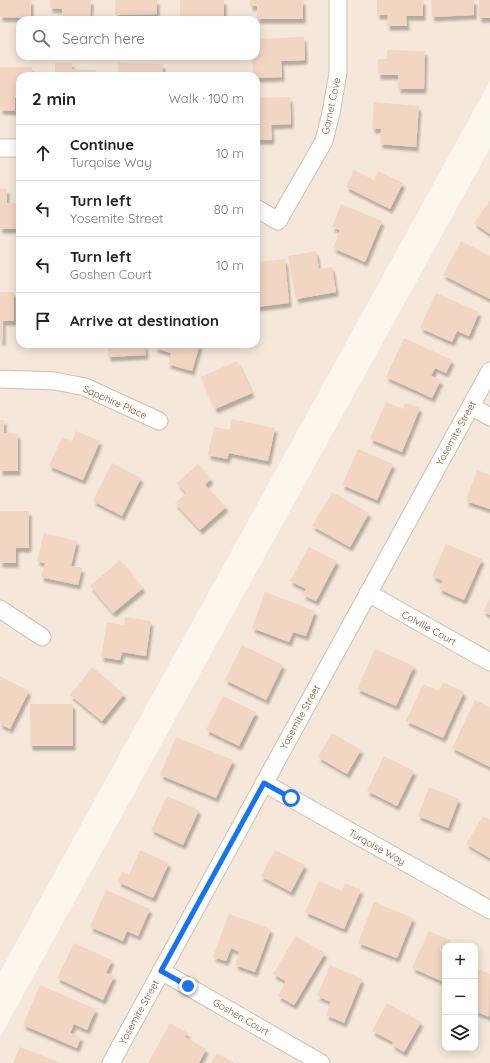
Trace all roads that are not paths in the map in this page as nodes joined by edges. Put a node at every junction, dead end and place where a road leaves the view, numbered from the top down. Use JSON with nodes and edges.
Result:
{"nodes":[{"id":1,"x":338,"y":0,"type":"edge"},
{"id":2,"x":0,"y":148,"type":"edge"},
{"id":3,"x":16,"y":148,"type":"edge"},
{"id":4,"x":260,"y":210,"type":"edge"},
{"id":5,"x":490,"y":371,"type":"edge"},
{"id":6,"x":0,"y":379,"type":"edge"},
{"id":7,"x":471,"y":406,"type":"junction"},
{"id":8,"x":490,"y":417,"type":"edge"},
{"id":9,"x":159,"y":421,"type":"dead end"},
{"id":10,"x":368,"y":593,"type":"junction"},
{"id":11,"x":0,"y":609,"type":"edge"},
{"id":12,"x":42,"y":637,"type":"dead end"},
{"id":13,"x":490,"y":662,"type":"edge"},
{"id":14,"x":264,"y":783,"type":"junction"},
{"id":15,"x":490,"y":910,"type":"edge"},
{"id":16,"x":161,"y":971,"type":"junction"},
{"id":17,"x":111,"y":1063,"type":"edge"},
{"id":18,"x":321,"y":1063,"type":"edge"}],
"edges":[{"from":1,"to":4,"type":"street","name":"Garnet Cove"},
{"from":2,"to":3,"type":"street"},
{"from":5,"to":7,"type":"street","name":"Yosemite Street"},
{"from":6,"to":9,"type":"street","name":"Sapphire Place"},
{"from":7,"to":8,"type":"street"},
{"from":7,"to":10,"type":"street","name":"Yosemite Street"},
{"from":10,"to":13,"type":"street","name":"Colville Court"},
{"from":10,"to":14,"type":"street","name":"Yosemite Street"},
{"from":11,"to":12,"type":"street"},
{"from":14,"to":15,"type":"street","name":"Turqoise Way"},
{"from":14,"to":16,"type":"street","name":"Yosemite Street"},
{"from":16,"to":17,"type":"street","name":"Yosemite Street"},
{"from":16,"to":18,"type":"street","name":"Goshen Court"}]}
